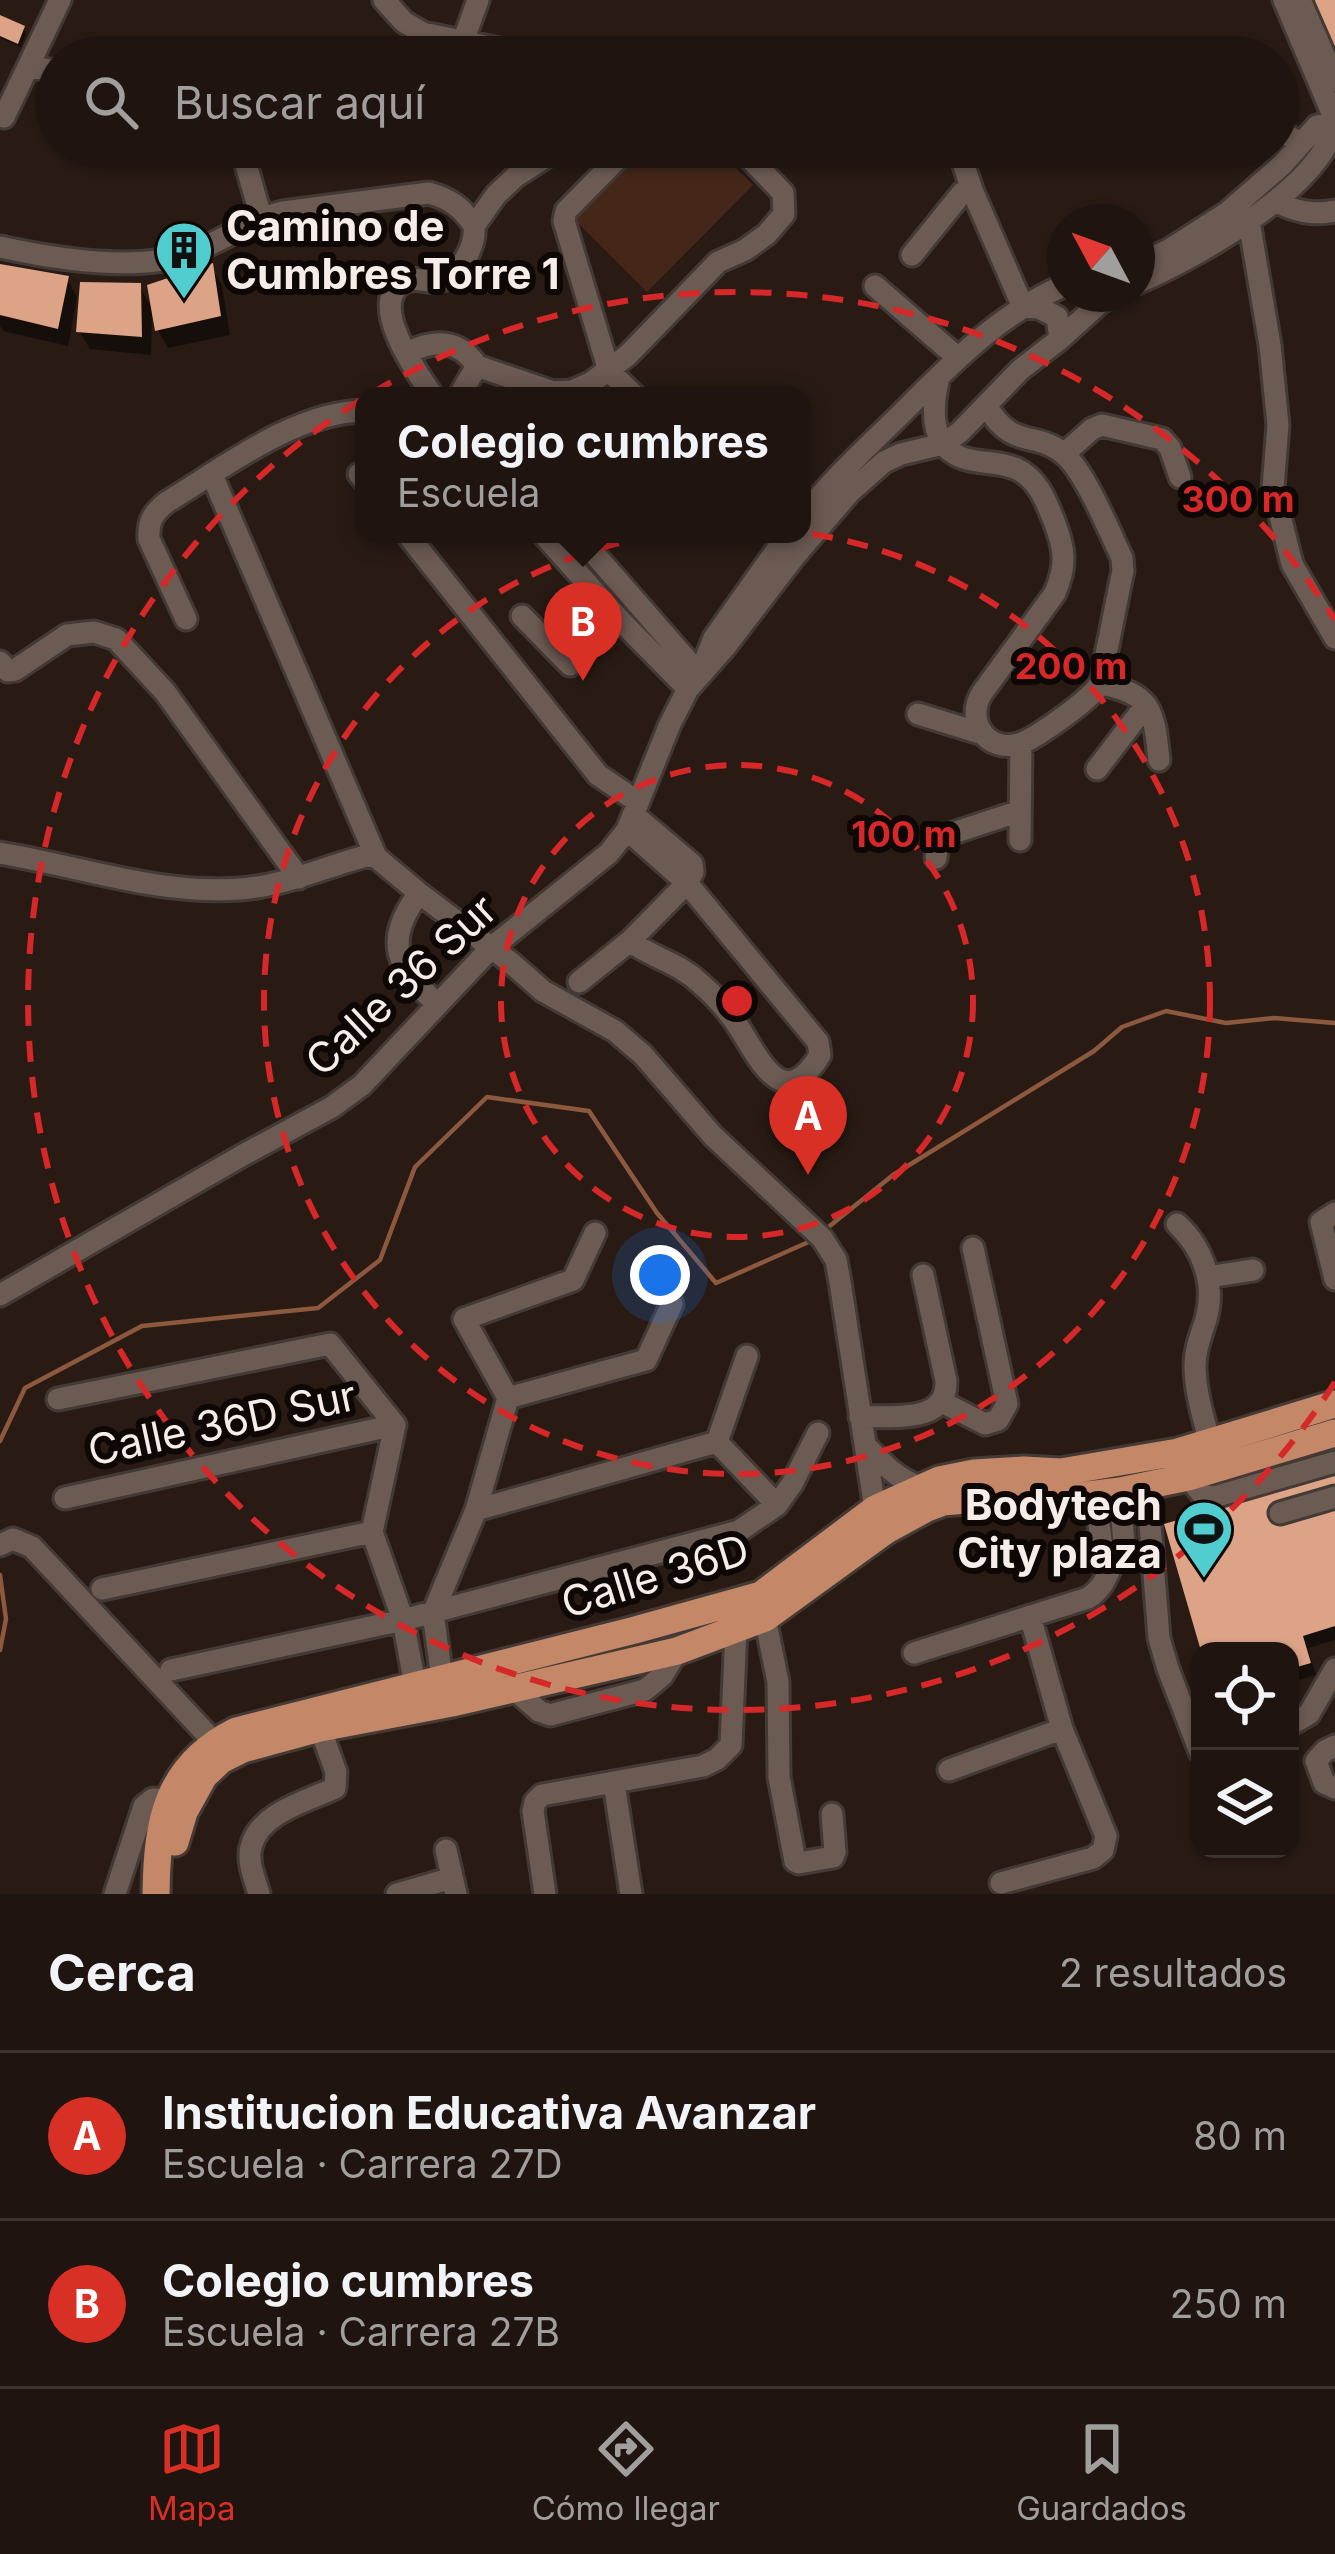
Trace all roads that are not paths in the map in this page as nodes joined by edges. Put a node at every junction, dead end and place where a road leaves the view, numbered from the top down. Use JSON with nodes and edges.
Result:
{"nodes":[{"id":1,"x":61,"y":0,"type":"edge"},
{"id":2,"x":384,"y":0,"type":"edge"},
{"id":3,"x":478,"y":0,"type":"edge"},
{"id":4,"x":1283,"y":0,"type":"edge"},
{"id":5,"x":1300,"y":0,"type":"edge"},
{"id":6,"x":44,"y":36,"type":"edge"},
{"id":7,"x":441,"y":36,"type":"edge"},
{"id":8,"x":465,"y":36,"type":"edge"},
{"id":9,"x":1298,"y":36,"type":"edge"},
{"id":10,"x":1299,"y":38,"type":"edge"},
{"id":11,"x":36,"y":54,"type":"edge"},
{"id":12,"x":30,"y":67,"type":"junction"},
{"id":13,"x":36,"y":68,"type":"edge"},
{"id":14,"x":1335,"y":80,"type":"edge"},
{"id":15,"x":4,"y":117,"type":"dead end"},
{"id":16,"x":1335,"y":122,"type":"edge"},
{"id":17,"x":1301,"y":144,"type":"edge"},
{"id":18,"x":247,"y":168,"type":"edge"},
{"id":19,"x":528,"y":168,"type":"edge"},
{"id":20,"x":608,"y":168,"type":"edge"},
{"id":21,"x":759,"y":168,"type":"edge"},
{"id":22,"x":965,"y":168,"type":"edge"},
{"id":23,"x":1267,"y":168,"type":"edge"},
{"id":24,"x":972,"y":190,"type":"junction"},
{"id":25,"x":1275,"y":201,"type":"junction"},
{"id":26,"x":1335,"y":211,"type":"edge"},
{"id":27,"x":261,"y":217,"type":"junction"},
{"id":28,"x":1249,"y":220,"type":"junction"},
{"id":29,"x":474,"y":226,"type":"junction"},
{"id":30,"x":0,"y":247,"type":"edge"},
{"id":31,"x":912,"y":255,"type":"dead end"},
{"id":32,"x":1155,"y":256,"type":"edge"},
{"id":33,"x":1155,"y":274,"type":"edge"},
{"id":34,"x":875,"y":286,"type":"dead end"},
{"id":35,"x":1047,"y":294,"type":"edge"},
{"id":36,"x":1022,"y":307,"type":"junction"},
{"id":37,"x":1090,"y":312,"type":"edge"},
{"id":38,"x":1060,"y":339,"type":"junction"},
{"id":39,"x":407,"y":353,"type":"junction"},
{"id":40,"x":958,"y":358,"type":"junction"},
{"id":41,"x":477,"y":366,"type":"junction"},
{"id":42,"x":609,"y":370,"type":"junction"},
{"id":43,"x":939,"y":377,"type":"junction"},
{"id":44,"x":428,"y":387,"type":"edge"},
{"id":45,"x":464,"y":387,"type":"edge"},
{"id":46,"x":538,"y":387,"type":"edge"},
{"id":47,"x":579,"y":387,"type":"edge"},
{"id":48,"x":626,"y":387,"type":"edge"},
{"id":49,"x":986,"y":405,"type":"junction"},
{"id":50,"x":355,"y":411,"type":"edge"},
{"id":51,"x":944,"y":444,"type":"junction"},
{"id":52,"x":1064,"y":454,"type":"junction"},
{"id":53,"x":212,"y":475,"type":"junction"},
{"id":54,"x":1180,"y":477,"type":"dead end"},
{"id":55,"x":811,"y":507,"type":"edge"},
{"id":56,"x":811,"y":538,"type":"edge"},
{"id":57,"x":414,"y":543,"type":"edge"},
{"id":58,"x":551,"y":543,"type":"edge"},
{"id":59,"x":584,"y":543,"type":"edge"},
{"id":60,"x":777,"y":543,"type":"edge"},
{"id":61,"x":806,"y":543,"type":"edge"},
{"id":62,"x":522,"y":616,"type":"dead end"},
{"id":63,"x":617,"y":617,"type":"junction"},
{"id":64,"x":186,"y":619,"type":"dead end"},
{"id":65,"x":1335,"y":638,"type":"edge"},
{"id":66,"x":0,"y":662,"type":"edge"},
{"id":67,"x":694,"y":682,"type":"junction"},
{"id":68,"x":1101,"y":684,"type":"junction"},
{"id":69,"x":1145,"y":705,"type":"junction"},
{"id":70,"x":918,"y":714,"type":"dead end"},
{"id":71,"x":980,"y":733,"type":"junction"},
{"id":72,"x":1021,"y":743,"type":"junction"},
{"id":73,"x":1159,"y":760,"type":"dead end"},
{"id":74,"x":1097,"y":769,"type":"dead end"},
{"id":75,"x":1020,"y":811,"type":"junction"},
{"id":76,"x":633,"y":816,"type":"junction"},
{"id":77,"x":1020,"y":840,"type":"dead end"},
{"id":78,"x":0,"y":853,"type":"edge"},
{"id":79,"x":376,"y":857,"type":"junction"},
{"id":80,"x":936,"y":858,"type":"dead end"},
{"id":81,"x":299,"y":878,"type":"junction"},
{"id":82,"x":687,"y":883,"type":"junction"},
{"id":83,"x":418,"y":893,"type":"junction"},
{"id":84,"x":630,"y":941,"type":"junction"},
{"id":85,"x":491,"y":948,"type":"junction"},
{"id":86,"x":578,"y":982,"type":"dead end"},
{"id":87,"x":437,"y":1004,"type":"junction"},
{"id":88,"x":1335,"y":1213,"type":"edge"},
{"id":89,"x":1177,"y":1224,"type":"dead end"},
{"id":90,"x":595,"y":1233,"type":"dead end"},
{"id":91,"x":973,"y":1248,"type":"dead end"},
{"id":92,"x":1253,"y":1270,"type":"dead end"},
{"id":93,"x":922,"y":1275,"type":"dead end"},
{"id":94,"x":1208,"y":1277,"type":"junction"},
{"id":95,"x":1335,"y":1279,"type":"edge"},
{"id":96,"x":0,"y":1295,"type":"edge"},
{"id":97,"x":672,"y":1304,"type":"dead end"},
{"id":98,"x":747,"y":1356,"type":"dead end"},
{"id":99,"x":508,"y":1398,"type":"junction"},
{"id":100,"x":58,"y":1399,"type":"dead end"},
{"id":101,"x":942,"y":1402,"type":"junction"},
{"id":102,"x":1335,"y":1404,"type":"edge"},
{"id":103,"x":860,"y":1417,"type":"junction"},
{"id":104,"x":395,"y":1425,"type":"junction"},
{"id":105,"x":818,"y":1433,"type":"dead end"},
{"id":106,"x":1335,"y":1433,"type":"edge"},
{"id":107,"x":1209,"y":1440,"type":"junction"},
{"id":108,"x":716,"y":1442,"type":"junction"},
{"id":109,"x":866,"y":1446,"type":"junction"},
{"id":110,"x":1335,"y":1462,"type":"edge"},
{"id":111,"x":1182,"y":1464,"type":"junction"},
{"id":112,"x":920,"y":1486,"type":"junction"},
{"id":113,"x":1121,"y":1491,"type":"junction"},
{"id":114,"x":1335,"y":1497,"type":"edge"},
{"id":115,"x":65,"y":1498,"type":"dead end"},
{"id":116,"x":776,"y":1505,"type":"junction"},
{"id":117,"x":875,"y":1509,"type":"junction"},
{"id":118,"x":476,"y":1510,"type":"junction"},
{"id":119,"x":1280,"y":1513,"type":"dead end"},
{"id":120,"x":372,"y":1532,"type":"junction"},
{"id":121,"x":2,"y":1544,"type":"edge"},
{"id":122,"x":102,"y":1588,"type":"dead end"},
{"id":123,"x":434,"y":1612,"type":"junction"},
{"id":124,"x":1030,"y":1616,"type":"junction"},
{"id":125,"x":765,"y":1618,"type":"junction"},
{"id":126,"x":403,"y":1620,"type":"junction"},
{"id":127,"x":736,"y":1629,"type":"junction"},
{"id":128,"x":914,"y":1653,"type":"dead end"},
{"id":129,"x":1335,"y":1669,"type":"edge"},
{"id":130,"x":171,"y":1670,"type":"dead end"},
{"id":131,"x":436,"y":1679,"type":"junction"},
{"id":132,"x":1299,"y":1720,"type":"edge"},
{"id":133,"x":320,"y":1728,"type":"junction"},
{"id":134,"x":1062,"y":1729,"type":"junction"},
{"id":135,"x":214,"y":1742,"type":"junction"},
{"id":136,"x":1335,"y":1746,"type":"edge"},
{"id":137,"x":1199,"y":1750,"type":"edge"},
{"id":138,"x":950,"y":1769,"type":"dead end"},
{"id":139,"x":614,"y":1783,"type":"junction"},
{"id":140,"x":1335,"y":1788,"type":"edge"},
{"id":141,"x":167,"y":1800,"type":"junction"},
{"id":142,"x":832,"y":1814,"type":"dead end"},
{"id":143,"x":446,"y":1850,"type":"dead end"},
{"id":144,"x":1001,"y":1883,"type":"dead end"},
{"id":145,"x":454,"y":1886,"type":"edge"},
{"id":146,"x":115,"y":1894,"type":"edge"},
{"id":147,"x":156,"y":1894,"type":"edge"},
{"id":148,"x":172,"y":1894,"type":"edge"},
{"id":149,"x":259,"y":1894,"type":"edge"},
{"id":150,"x":397,"y":1894,"type":"edge"},
{"id":151,"x":545,"y":1894,"type":"edge"},
{"id":152,"x":632,"y":1894,"type":"edge"}],
"edges":[{"from":1,"to":6,"type":"street"},
{"from":2,"to":7,"type":"street"},
{"from":3,"to":8,"type":"street"},
{"from":4,"to":9,"type":"street"},
{"from":5,"to":14,"type":"street"},
{"from":10,"to":16,"type":"street"},
{"from":11,"to":12,"type":"street"},
{"from":12,"to":13,"type":"street"},
{"from":12,"to":15,"type":"street"},
{"from":16,"to":17,"type":"street"},
{"from":16,"to":25,"type":"street"},
{"from":18,"to":27,"type":"street"},
{"from":19,"to":29,"type":"street"},
{"from":20,"to":42,"type":"street"},
{"from":21,"to":42,"type":"street"},
{"from":22,"to":24,"type":"street"},
{"from":23,"to":32,"type":"street"},
{"from":24,"to":31,"type":"street"},
{"from":24,"to":36,"type":"street"},
{"from":25,"to":26,"type":"street"},
{"from":25,"to":28,"type":"street"},
{"from":27,"to":29,"type":"street"},
{"from":27,"to":30,"type":"street"},
{"from":28,"to":33,"type":"street"},
{"from":28,"to":65,"type":"street"},
{"from":29,"to":39,"type":"street"},
{"from":34,"to":40,"type":"street"},
{"from":35,"to":36,"type":"street"},
{"from":36,"to":38,"type":"street"},
{"from":36,"to":40,"type":"street"},
{"from":37,"to":38,"type":"street","name":"Calle 36 Sur"},
{"from":38,"to":49,"type":"street","name":"Calle 36 Sur"},
{"from":39,"to":41,"type":"street"},
{"from":39,"to":44,"type":"street"},
{"from":40,"to":43,"type":"street"},
{"from":41,"to":45,"type":"street"},
{"from":41,"to":46,"type":"street"},
{"from":42,"to":47,"type":"street"},
{"from":42,"to":48,"type":"street"},
{"from":43,"to":51,"type":"street"},
{"from":43,"to":55,"type":"street"},
{"from":49,"to":51,"type":"street","name":"Calle 36 Sur"},
{"from":49,"to":52,"type":"street"},
{"from":50,"to":53,"type":"street"},
{"from":51,"to":56,"type":"street","name":"Calle 36 Sur"},
{"from":51,"to":71,"type":"street"},
{"from":52,"to":54,"type":"street"},
{"from":52,"to":68,"type":"street"},
{"from":53,"to":64,"type":"street"},
{"from":53,"to":79,"type":"street"},
{"from":57,"to":76,"type":"street"},
{"from":58,"to":63,"type":"street"},
{"from":59,"to":67,"type":"street"},
{"from":60,"to":67,"type":"street","name":"Calle 36 Sur"},
{"from":61,"to":67,"type":"street","name":"Calle 36 Sur"},
{"from":62,"to":63,"type":"street"},
{"from":63,"to":67,"type":"street"},
{"from":66,"to":81,"type":"street"},
{"from":67,"to":76,"type":"street","name":"Calle 36 Sur"},
{"from":68,"to":69,"type":"street"},
{"from":68,"to":72,"type":"street"},
{"from":69,"to":73,"type":"street"},
{"from":69,"to":74,"type":"street"},
{"from":70,"to":71,"type":"street"},
{"from":71,"to":72,"type":"street"},
{"from":72,"to":75,"type":"street"},
{"from":75,"to":77,"type":"street"},
{"from":75,"to":80,"type":"street"},
{"from":76,"to":82,"type":"street"},
{"from":76,"to":85,"type":"street","name":"Calle 36 Sur"},
{"from":78,"to":81,"type":"street"},
{"from":79,"to":81,"type":"street"},
{"from":79,"to":83,"type":"street"},
{"from":82,"to":84,"type":"street"},
{"from":82,"to":84,"type":"street"},
{"from":83,"to":85,"type":"street"},
{"from":83,"to":87,"type":"street"},
{"from":84,"to":86,"type":"street"},
{"from":85,"to":87,"type":"street","name":"Calle 36 Sur"},
{"from":85,"to":103,"type":"street"},
{"from":87,"to":96,"type":"street","name":"Calle 36 Sur"},
{"from":88,"to":95,"type":"street"},
{"from":89,"to":94,"type":"street"},
{"from":90,"to":99,"type":"street"},
{"from":91,"to":101,"type":"street"},
{"from":92,"to":94,"type":"street"},
{"from":93,"to":101,"type":"street"},
{"from":94,"to":107,"type":"street"},
{"from":97,"to":99,"type":"street"},
{"from":98,"to":108,"type":"street"},
{"from":99,"to":118,"type":"street"},
{"from":100,"to":104,"type":"street"},
{"from":101,"to":103,"type":"street"},
{"from":102,"to":107,"type":"main road","name":"Calle 36D"},
{"from":103,"to":109,"type":"street"},
{"from":104,"to":115,"type":"street","name":"Calle 36D Sur"},
{"from":104,"to":120,"type":"street"},
{"from":105,"to":116,"type":"street"},
{"from":106,"to":111,"type":"main road","name":"Calle 36D"},
{"from":107,"to":111,"type":"main road","name":"Calle 36D"},
{"from":108,"to":116,"type":"street"},
{"from":108,"to":118,"type":"street"},
{"from":109,"to":112,"type":"street"},
{"from":109,"to":117,"type":"street"},
{"from":110,"to":111,"type":"street"},
{"from":111,"to":112,"type":"main road","name":"Calle 36D"},
{"from":111,"to":113,"type":"main road","name":"Calle 36D"},
{"from":112,"to":117,"type":"main road","name":"Calle 36D"},
{"from":113,"to":124,"type":"street"},
{"from":113,"to":125,"type":"main road","name":"Calle 36D"},
{"from":113,"to":137,"type":"street"},
{"from":114,"to":119,"type":"street"},
{"from":116,"to":123,"type":"street"},
{"from":117,"to":131,"type":"main road","name":"Calle 36D"},
{"from":118,"to":123,"type":"street"},
{"from":120,"to":122,"type":"street"},
{"from":120,"to":126,"type":"street"},
{"from":121,"to":135,"type":"street"},
{"from":123,"to":126,"type":"street"},
{"from":123,"to":131,"type":"street"},
{"from":124,"to":128,"type":"street"},
{"from":124,"to":134,"type":"street"},
{"from":125,"to":127,"type":"main road","name":"Calle 36D"},
{"from":125,"to":142,"type":"street"},
{"from":126,"to":130,"type":"street"},
{"from":126,"to":131,"type":"street"},
{"from":127,"to":133,"type":"main road","name":"Calle 36D"},
{"from":127,"to":139,"type":"street"},
{"from":129,"to":132,"type":"street"},
{"from":131,"to":135,"type":"main road","name":"Calle 36D"},
{"from":133,"to":148,"type":"main road","name":"Calle 36D"},
{"from":133,"to":149,"type":"street"},
{"from":134,"to":138,"type":"street"},
{"from":134,"to":144,"type":"street"},
{"from":135,"to":141,"type":"main road","name":"Calle 36D"},
{"from":136,"to":140,"type":"street"},
{"from":139,"to":151,"type":"street"},
{"from":139,"to":152,"type":"street"},
{"from":141,"to":146,"type":"street"},
{"from":141,"to":147,"type":"main road","name":"Calle 36D"},
{"from":143,"to":145,"type":"street"},
{"from":145,"to":150,"type":"street"}]}
